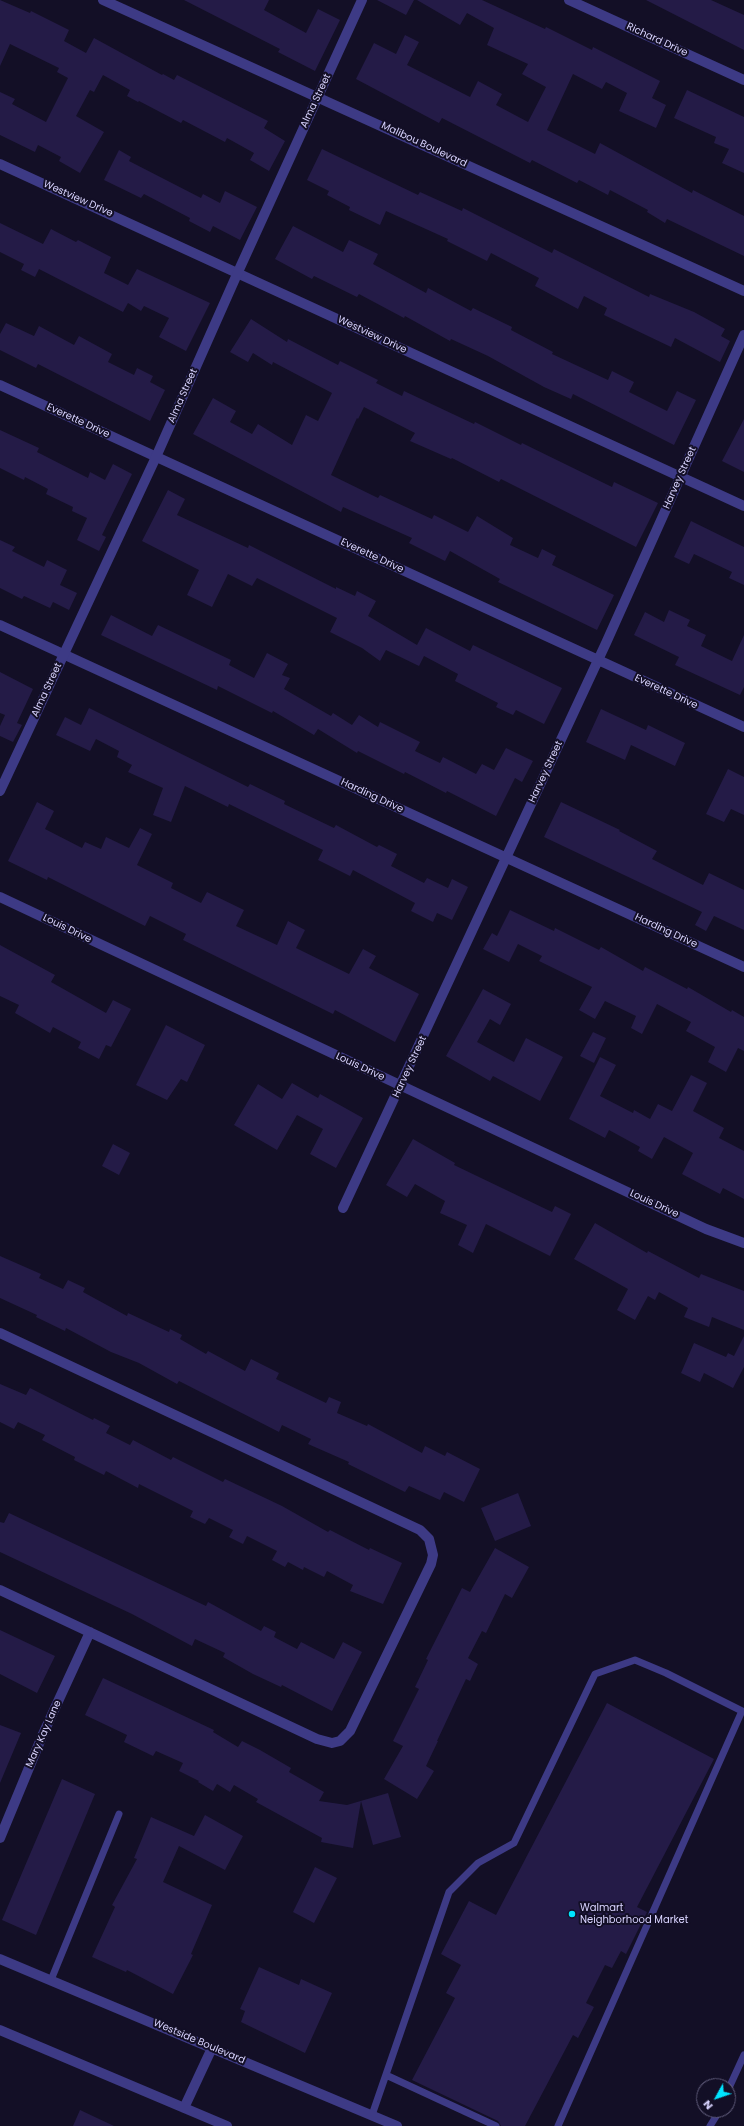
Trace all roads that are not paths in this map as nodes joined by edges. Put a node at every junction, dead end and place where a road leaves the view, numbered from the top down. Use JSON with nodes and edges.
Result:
{"nodes":[{"id":1,"x":103,"y":0,"type":"edge"},
{"id":2,"x":362,"y":0,"type":"edge"},
{"id":3,"x":569,"y":0,"type":"edge"},
{"id":4,"x":744,"y":80,"type":"edge"},
{"id":5,"x":318,"y":97,"type":"junction"},
{"id":6,"x":0,"y":164,"type":"edge"},
{"id":7,"x":238,"y":272,"type":"junction"},
{"id":8,"x":744,"y":291,"type":"edge"},
{"id":9,"x":744,"y":335,"type":"edge"},
{"id":10,"x":0,"y":385,"type":"edge"},
{"id":11,"x":156,"y":457,"type":"junction"},
{"id":12,"x":681,"y":475,"type":"junction"},
{"id":13,"x":744,"y":506,"type":"edge"},
{"id":14,"x":0,"y":625,"type":"edge"},
{"id":15,"x":64,"y":654,"type":"junction"},
{"id":16,"x":598,"y":660,"type":"junction"},
{"id":17,"x":744,"y":727,"type":"edge"},
{"id":18,"x":0,"y":790,"type":"edge"},
{"id":19,"x":506,"y":858,"type":"junction"},
{"id":20,"x":0,"y":897,"type":"edge"},
{"id":21,"x":744,"y":967,"type":"edge"},
{"id":22,"x":401,"y":1086,"type":"junction"},
{"id":23,"x":344,"y":1208,"type":"dead end"},
{"id":24,"x":744,"y":1243,"type":"edge"},
{"id":25,"x":0,"y":1333,"type":"edge"},
{"id":26,"x":0,"y":1590,"type":"edge"},
{"id":27,"x":90,"y":1632,"type":"junction"},
{"id":28,"x":119,"y":1814,"type":"dead end"},
{"id":29,"x":0,"y":1838,"type":"edge"},
{"id":30,"x":0,"y":1959,"type":"edge"},
{"id":31,"x":51,"y":1980,"type":"junction"},
{"id":32,"x":0,"y":2030,"type":"edge"},
{"id":33,"x":212,"y":2048,"type":"junction"},
{"id":34,"x":744,"y":2056,"type":"edge"},
{"id":35,"x":386,"y":2075,"type":"junction"},
{"id":36,"x":734,"y":2078,"type":"edge"},
{"id":37,"x":184,"y":2108,"type":"junction"},
{"id":38,"x":372,"y":2115,"type":"junction"},
{"id":39,"x":226,"y":2126,"type":"edge"},
{"id":40,"x":397,"y":2126,"type":"edge"},
{"id":41,"x":496,"y":2126,"type":"edge"},
{"id":42,"x":558,"y":2126,"type":"edge"}],
"edges":[{"from":1,"to":5,"type":"street","name":"Malibou Boulevard"},
{"from":2,"to":5,"type":"street","name":"Alma Street"},
{"from":3,"to":4,"type":"street","name":"Richard Drive"},
{"from":5,"to":7,"type":"street","name":"Alma Street"},
{"from":5,"to":8,"type":"street","name":"Malibou Boulevard"},
{"from":6,"to":7,"type":"street","name":"Westview Drive"},
{"from":7,"to":11,"type":"street","name":"Alma Street"},
{"from":7,"to":12,"type":"street","name":"Westview Drive"},
{"from":9,"to":12,"type":"street","name":"Harvey Street"},
{"from":10,"to":11,"type":"street","name":"Everette Drive"},
{"from":11,"to":15,"type":"street","name":"Alma Street"},
{"from":11,"to":16,"type":"street","name":"Everette Drive"},
{"from":12,"to":13,"type":"street","name":"Westview Drive"},
{"from":12,"to":16,"type":"street","name":"Harvey Street"},
{"from":14,"to":15,"type":"street","name":"Harding Drive"},
{"from":15,"to":18,"type":"street","name":"Alma Street"},
{"from":15,"to":19,"type":"street","name":"Harding Drive"},
{"from":16,"to":17,"type":"street","name":"Everette Drive"},
{"from":16,"to":19,"type":"street","name":"Harvey Street"},
{"from":19,"to":21,"type":"street","name":"Harding Drive"},
{"from":19,"to":22,"type":"street","name":"Harvey Street"},
{"from":20,"to":22,"type":"street","name":"Louis Drive"},
{"from":22,"to":23,"type":"street","name":"Harvey Street"},
{"from":22,"to":24,"type":"street","name":"Louis Drive"},
{"from":25,"to":27,"type":"street"},
{"from":26,"to":27,"type":"street"},
{"from":27,"to":29,"type":"street","name":"Mary Kay Lane"},
{"from":28,"to":31,"type":"lane"},
{"from":30,"to":31,"type":"street","name":"Westside Boulevard"},
{"from":31,"to":33,"type":"street","name":"Westside Boulevard"},
{"from":32,"to":37,"type":"street"},
{"from":33,"to":37,"type":"street"},
{"from":33,"to":38,"type":"street","name":"Westside Boulevard"},
{"from":34,"to":36,"type":"lane"},
{"from":35,"to":38,"type":"lane"},
{"from":35,"to":41,"type":"lane"},
{"from":35,"to":42,"type":"lane"},
{"from":37,"to":39,"type":"street"},
{"from":38,"to":40,"type":"street","name":"Westside Boulevard"}]}
